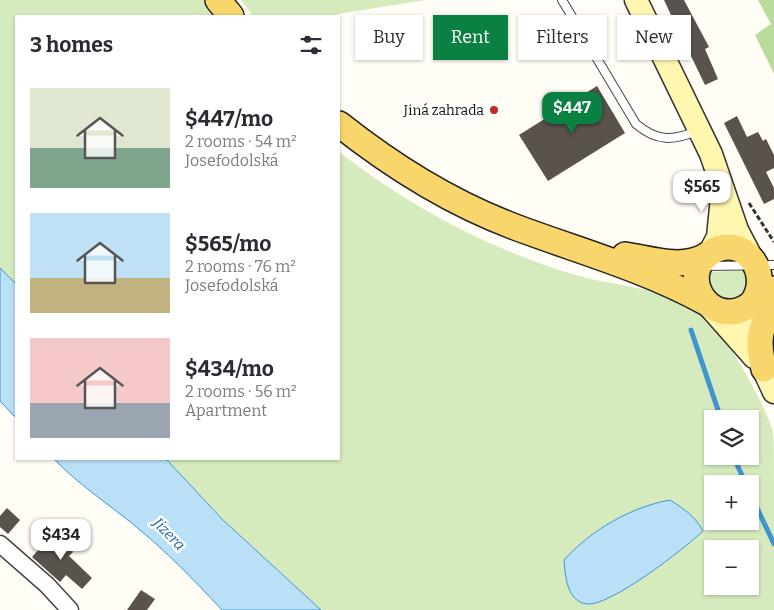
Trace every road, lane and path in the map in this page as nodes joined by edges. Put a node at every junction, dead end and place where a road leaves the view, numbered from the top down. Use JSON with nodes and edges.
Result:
{"nodes":[{"id":1,"x":218,"y":0,"type":"edge"},
{"id":2,"x":562,"y":0,"type":"edge"},
{"id":3,"x":636,"y":0,"type":"edge"},
{"id":4,"x":230,"y":15,"type":"edge"},
{"id":5,"x":340,"y":125,"type":"edge"},
{"id":6,"x":700,"y":130,"type":"junction"},
{"id":7,"x":722,"y":184,"type":"junction"},
{"id":8,"x":560,"y":243,"type":"junction"},
{"id":9,"x":705,"y":259,"type":"junction"},
{"id":10,"x":761,"y":261,"type":"edge"},
{"id":11,"x":774,"y":289,"type":"edge"},
{"id":12,"x":707,"y":304,"type":"junction"},
{"id":13,"x":759,"y":305,"type":"edge"},
{"id":14,"x":764,"y":369,"type":"junction"},
{"id":15,"x":774,"y":392,"type":"edge"},
{"id":16,"x":0,"y":544,"type":"edge"},
{"id":17,"x":70,"y":610,"type":"edge"}],
"edges":[{"from":1,"to":4,"type":"main road"},
{"from":2,"to":6,"type":"lane"},
{"from":3,"to":6,"type":"main road"},
{"from":5,"to":8,"type":"main road"},
{"from":6,"to":7,"type":"main road"},
{"from":7,"to":9,"type":"main road"},
{"from":7,"to":10,"type":"main road"},
{"from":8,"to":9,"type":"main road"},
{"from":8,"to":12,"type":"main road"},
{"from":9,"to":10,"type":"main road"},
{"from":9,"to":12,"type":"main road"},
{"from":10,"to":13,"type":"main road"},
{"from":11,"to":13,"type":"main road"},
{"from":12,"to":13,"type":"main road"},
{"from":12,"to":14,"type":"main road"},
{"from":13,"to":14,"type":"main road"},
{"from":14,"to":15,"type":"main road"},
{"from":16,"to":17,"type":"street"}]}
